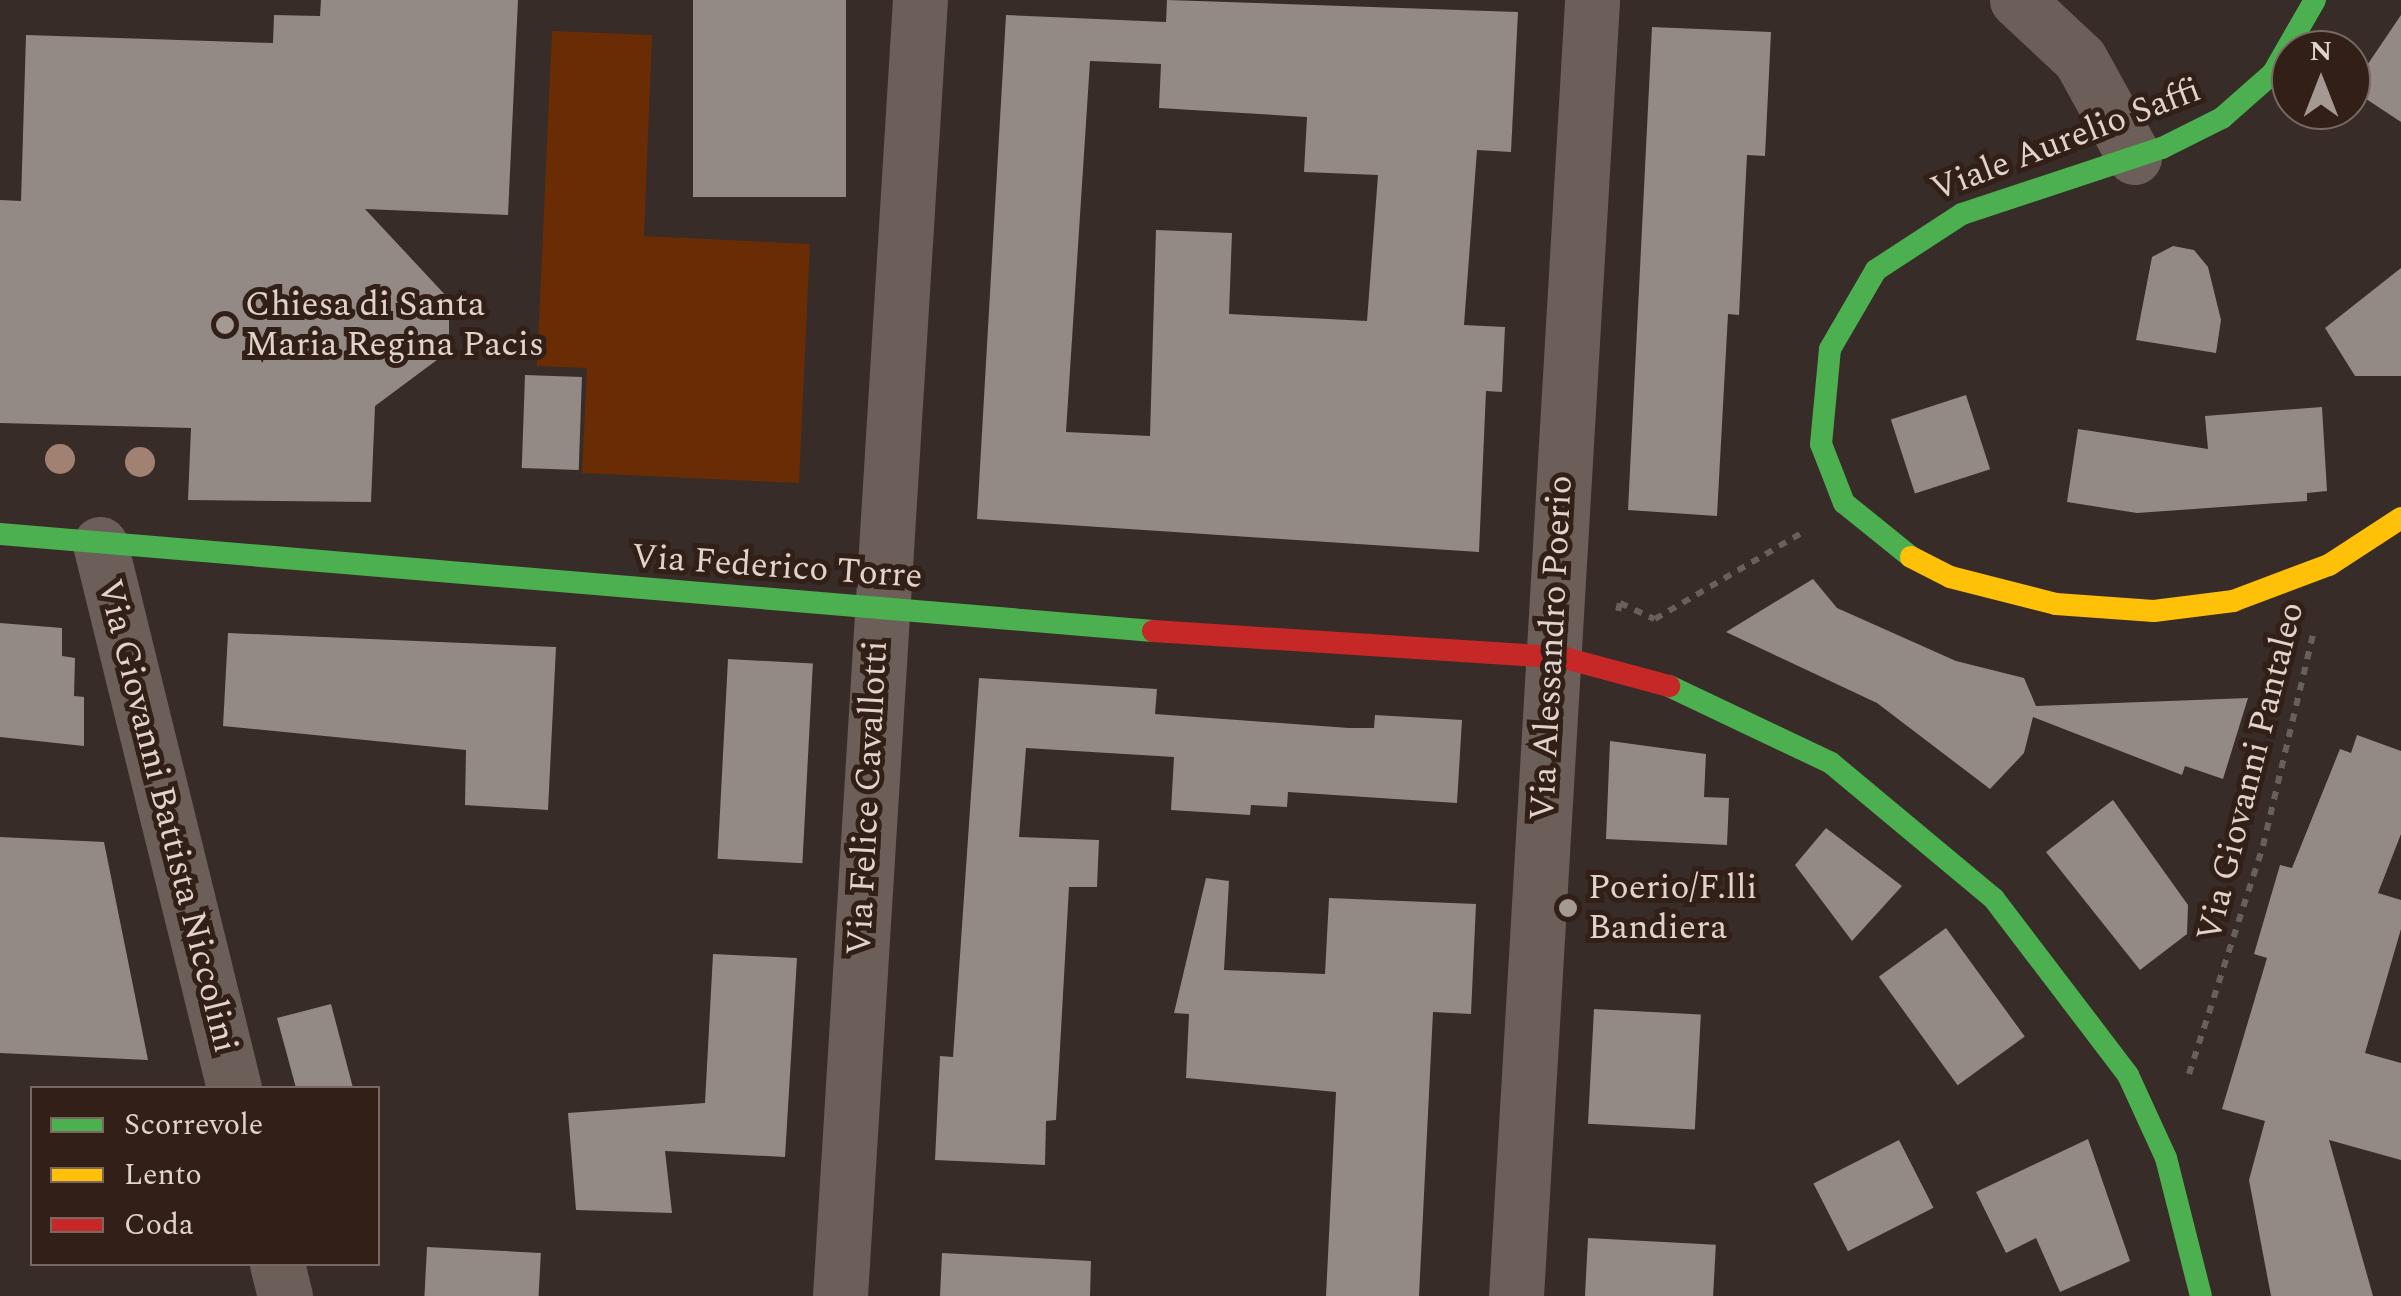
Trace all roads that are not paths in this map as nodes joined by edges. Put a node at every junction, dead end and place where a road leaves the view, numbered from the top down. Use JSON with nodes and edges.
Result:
{"nodes":[{"id":1,"x":920,"y":0,"type":"edge"},
{"id":2,"x":1592,"y":0,"type":"edge"},
{"id":3,"x":2017,"y":0,"type":"edge"},
{"id":4,"x":2315,"y":0,"type":"edge"},
{"id":5,"x":2134,"y":157,"type":"junction"},
{"id":6,"x":2401,"y":518,"type":"edge"},
{"id":7,"x":0,"y":534,"type":"edge"},
{"id":8,"x":100,"y":544,"type":"junction"},
{"id":9,"x":880,"y":612,"type":"junction"},
{"id":10,"x":1550,"y":657,"type":"junction"},
{"id":11,"x":234,"y":1086,"type":"edge"},
{"id":12,"x":278,"y":1266,"type":"edge"},
{"id":13,"x":285,"y":1296,"type":"edge"},
{"id":14,"x":840,"y":1296,"type":"edge"},
{"id":15,"x":1516,"y":1296,"type":"edge"},
{"id":16,"x":2201,"y":1296,"type":"edge"}],
"edges":[{"from":1,"to":9,"type":"street","name":"Via Felice Cavallotti"},
{"from":2,"to":10,"type":"street","name":"Via Alessandro Poerio"},
{"from":3,"to":5,"type":"street"},
{"from":4,"to":5,"type":"street","name":"Viale Aurelio Saffi"},
{"from":5,"to":6,"type":"street","name":"Viale Aurelio Saffi"},
{"from":7,"to":8,"type":"street","name":"Via Federico Torre"},
{"from":8,"to":9,"type":"street","name":"Via Federico Torre"},
{"from":8,"to":11,"type":"street","name":"Via Giovanni Battista Niccolini"},
{"from":9,"to":10,"type":"street","name":"Via Federico Torre"},
{"from":9,"to":14,"type":"street","name":"Via Felice Cavallotti"},
{"from":10,"to":15,"type":"street","name":"Via Alessandro Poerio"},
{"from":10,"to":16,"type":"street","name":"Via Federico Torre"},
{"from":12,"to":13,"type":"street"}]}
